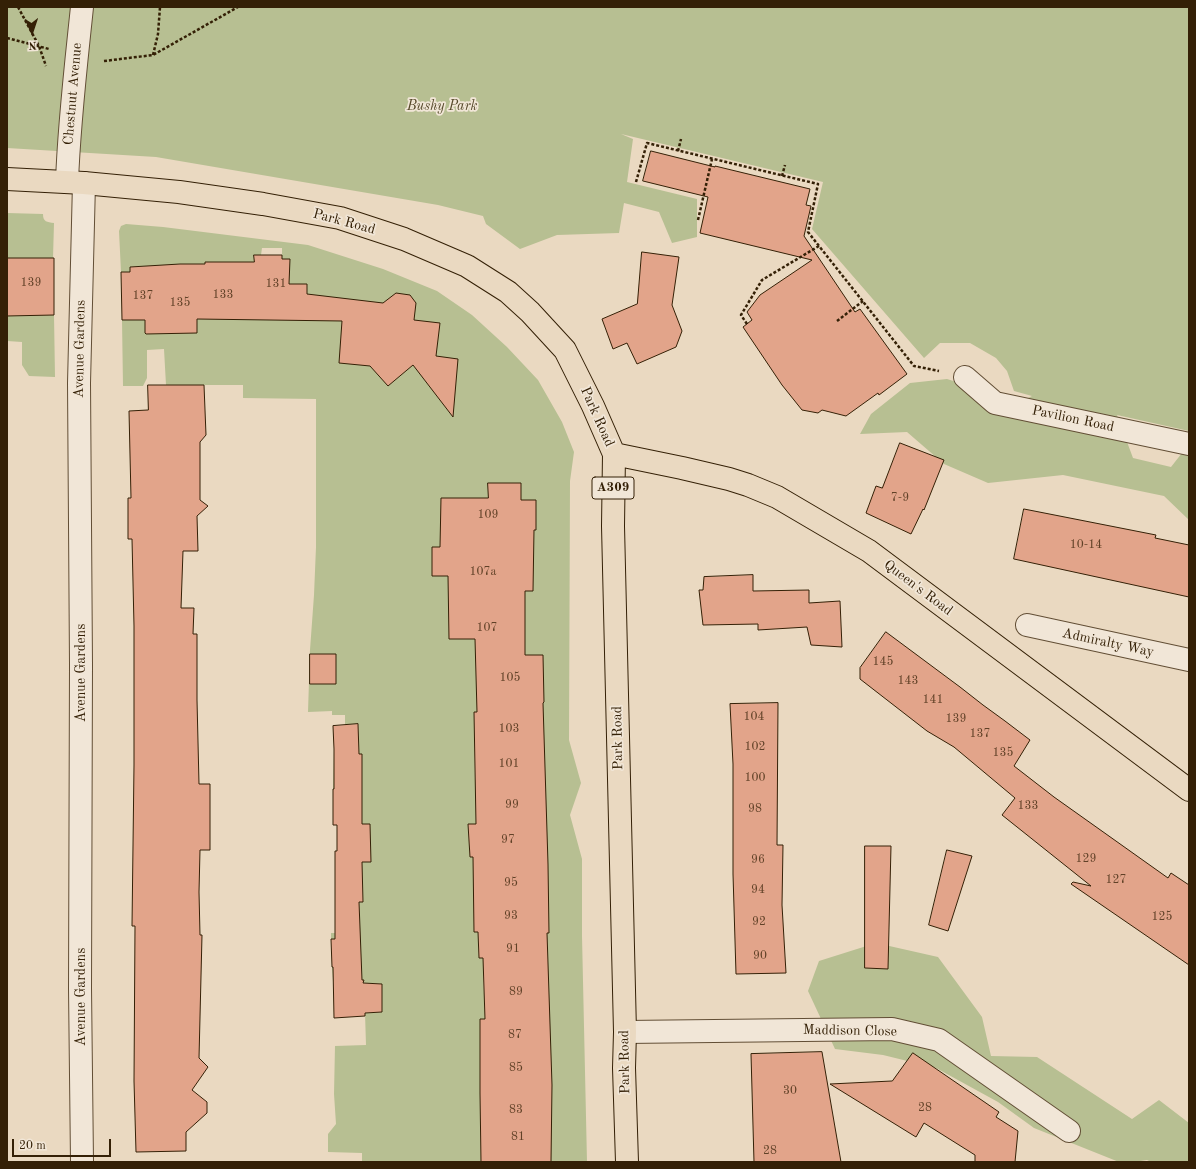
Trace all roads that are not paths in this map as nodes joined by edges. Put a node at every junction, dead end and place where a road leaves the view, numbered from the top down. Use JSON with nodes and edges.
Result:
{"nodes":[{"id":1,"x":82,"y":7,"type":"edge"},
{"id":2,"x":7,"y":179,"type":"edge"},
{"id":3,"x":75,"y":183,"type":"junction"},
{"id":4,"x":965,"y":377,"type":"road end"},
{"id":5,"x":1189,"y":444,"type":"edge"},
{"id":6,"x":614,"y":454,"type":"junction"},
{"id":7,"x":1027,"y":626,"type":"dead end"},
{"id":8,"x":1189,"y":660,"type":"edge"},
{"id":9,"x":1189,"y":790,"type":"edge"},
{"id":10,"x":625,"y":1032,"type":"junction"},
{"id":11,"x":1069,"y":1131,"type":"dead end"},
{"id":12,"x":82,"y":1162,"type":"edge"},
{"id":13,"x":628,"y":1162,"type":"edge"}],
"edges":[{"from":1,"to":3,"type":"street","name":"Chestnut Avenue"},
{"from":2,"to":3,"type":"main road","name":"Park Road"},
{"from":3,"to":6,"type":"main road","name":"Park Road","number":"A309"},
{"from":3,"to":12,"type":"street","name":"Avenue Gardens"},
{"from":4,"to":5,"type":"street","name":"Pavilion Road"},
{"from":6,"to":9,"type":"main road","name":"Queen's Road"},
{"from":6,"to":10,"type":"main road","name":"Park Road","number":"A309"},
{"from":7,"to":8,"type":"street","name":"Admiralty Way"},
{"from":10,"to":11,"type":"street","name":"Maddison Close"},
{"from":10,"to":13,"type":"main road","name":"Park Road","number":"A309"}]}
